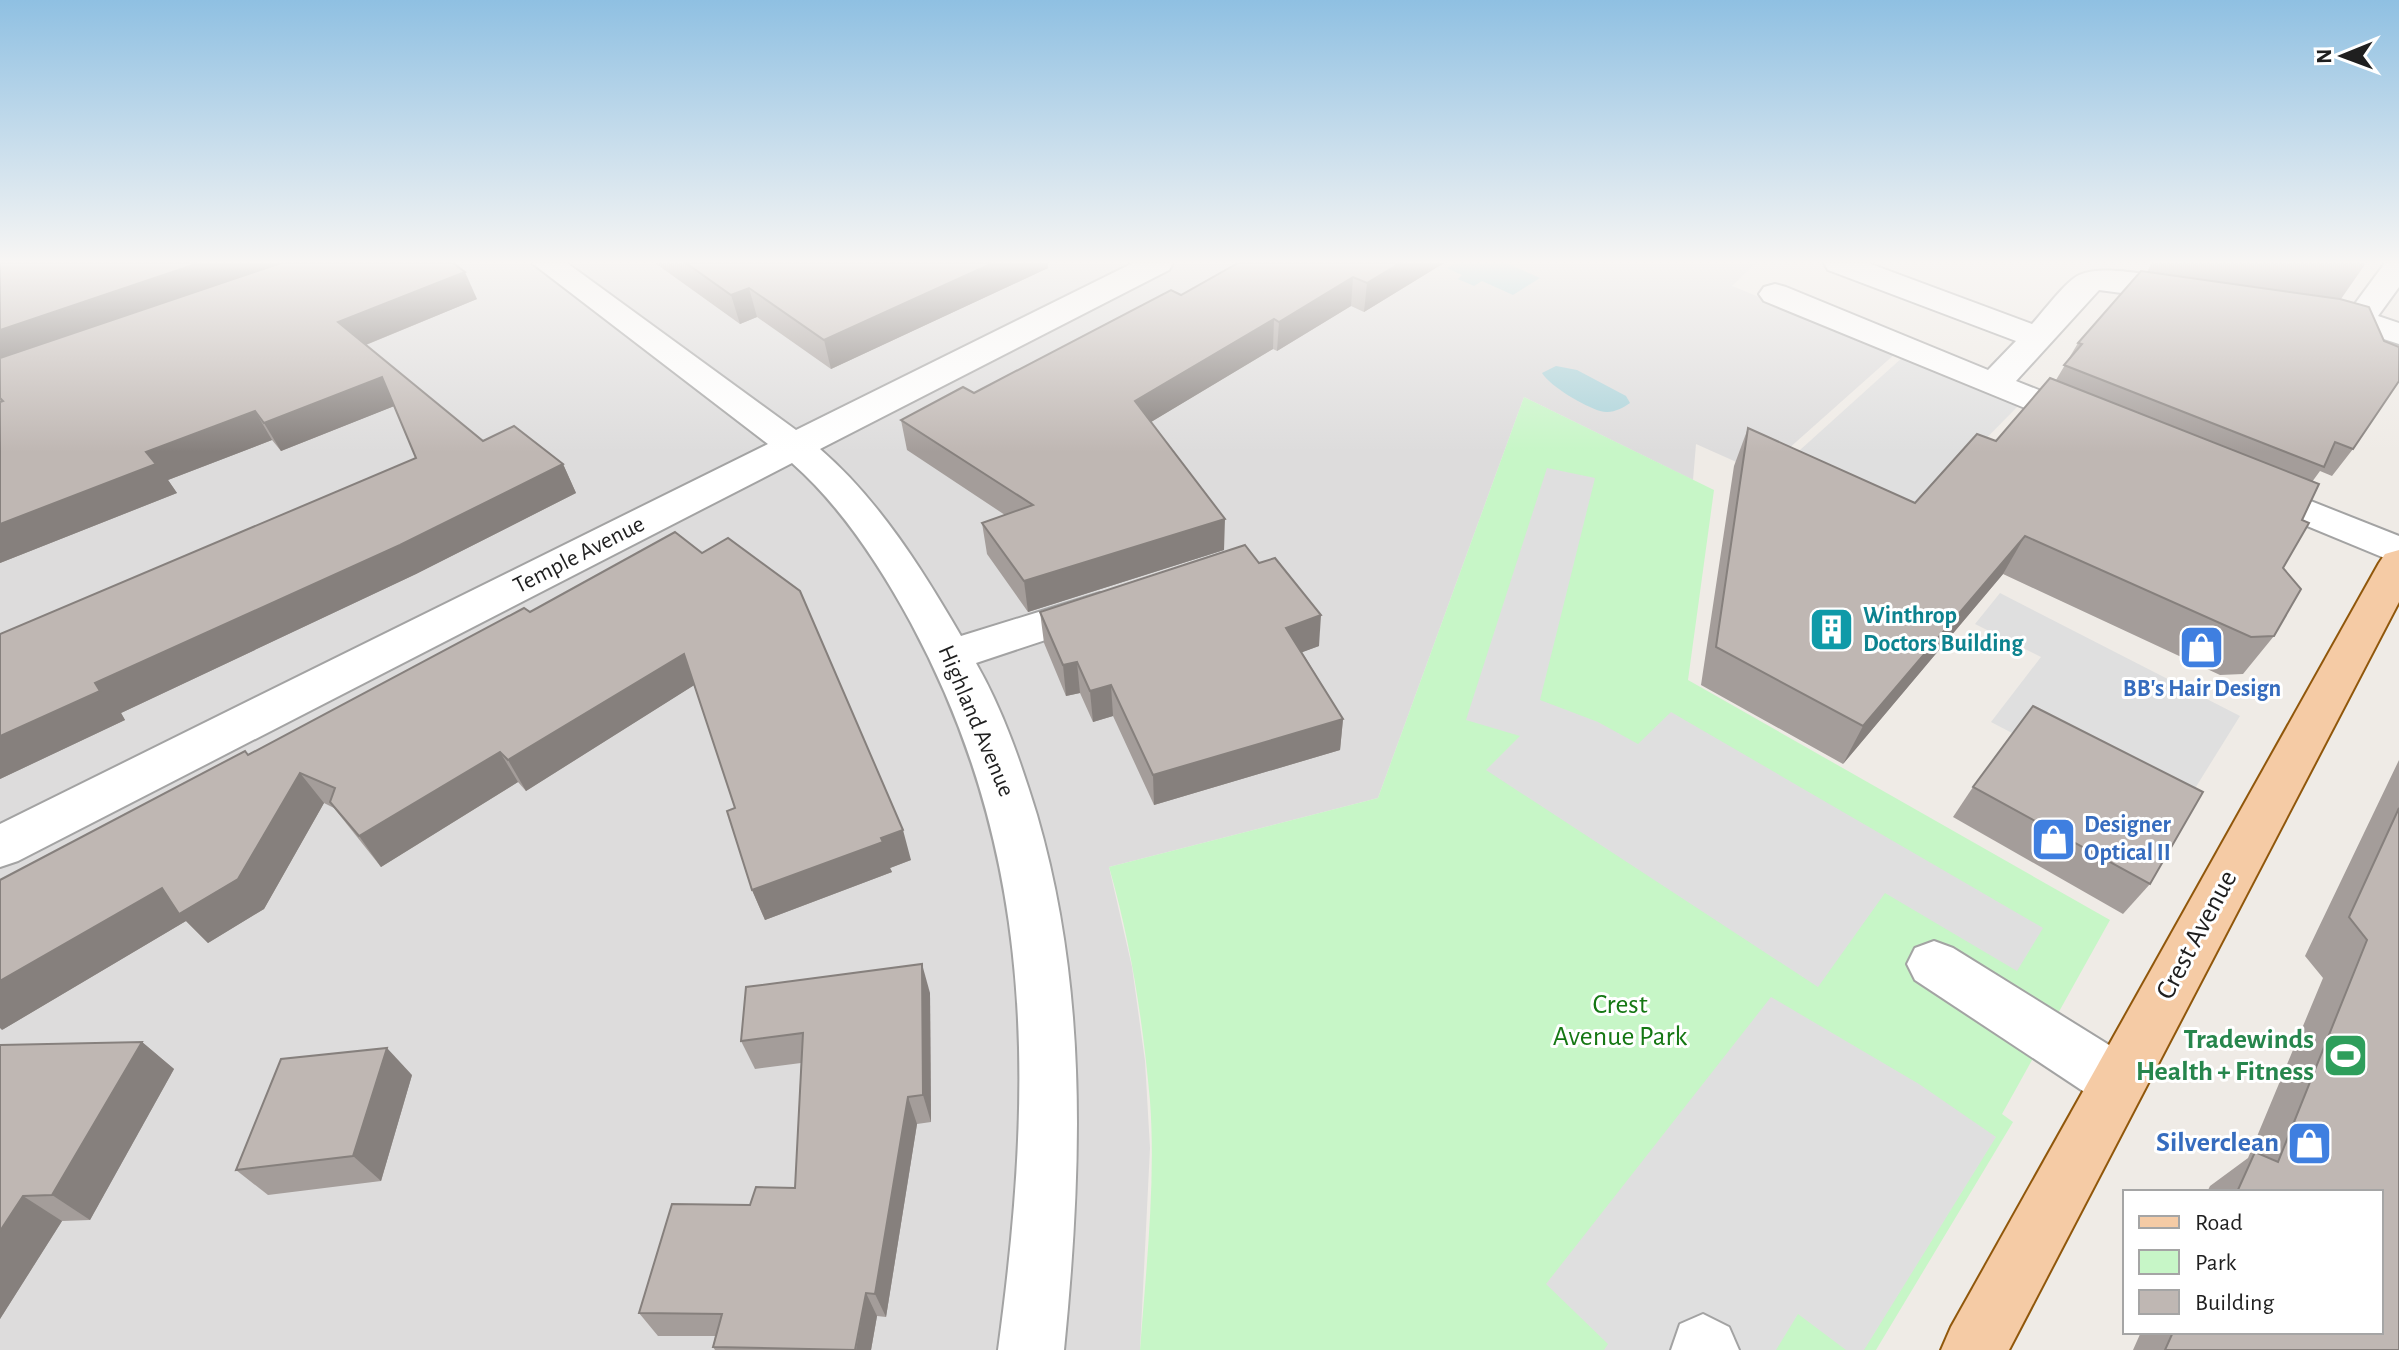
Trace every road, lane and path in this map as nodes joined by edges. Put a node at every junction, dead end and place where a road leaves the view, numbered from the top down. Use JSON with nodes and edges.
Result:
{"nodes":[{"id":1,"x":632,"y":326,"type":"edge"},
{"id":2,"x":1033,"y":326,"type":"edge"},
{"id":3,"x":1853,"y":326,"type":"edge"},
{"id":4,"x":2008,"y":326,"type":"edge"},
{"id":5,"x":2047,"y":326,"type":"edge"},
{"id":6,"x":2375,"y":326,"type":"edge"},
{"id":7,"x":2399,"y":334,"type":"edge"},
{"id":8,"x":2037,"y":337,"type":"junction"},
{"id":9,"x":1994,"y":384,"type":"junction"},
{"id":10,"x":2110,"y":432,"type":"edge"},
{"id":11,"x":794,"y":447,"type":"junction"},
{"id":12,"x":2226,"y":479,"type":"edge"},
{"id":13,"x":2399,"y":551,"type":"edge"},
{"id":14,"x":2399,"y":563,"type":"edge"},
{"id":15,"x":1133,"y":596,"type":"edge"},
{"id":16,"x":951,"y":655,"type":"junction"},
{"id":17,"x":0,"y":847,"type":"edge"},
{"id":18,"x":1934,"y":964,"type":"dead end"},
{"id":19,"x":2118,"y":1082,"type":"junction"},
{"id":20,"x":1031,"y":1350,"type":"edge"},
{"id":21,"x":1974,"y":1350,"type":"edge"}],
"edges":[{"from":1,"to":11,"type":"street","name":"Highland Avenue"},
{"from":2,"to":11,"type":"street","name":"Temple Avenue"},
{"from":3,"to":9,"type":"street"},
{"from":4,"to":8,"type":"street"},
{"from":5,"to":8,"type":"street"},
{"from":6,"to":7,"type":"street"},
{"from":8,"to":9,"type":"street"},
{"from":9,"to":10,"type":"street"},
{"from":11,"to":16,"type":"street","name":"Highland Avenue"},
{"from":11,"to":17,"type":"street","name":"Temple Avenue"},
{"from":12,"to":13,"type":"street"},
{"from":14,"to":19,"type":"main road","name":"Crest Avenue"},
{"from":15,"to":16,"type":"street"},
{"from":16,"to":20,"type":"street","name":"Highland Avenue"},
{"from":18,"to":19,"type":"street"},
{"from":19,"to":21,"type":"main road","name":"Crest Avenue"}]}
